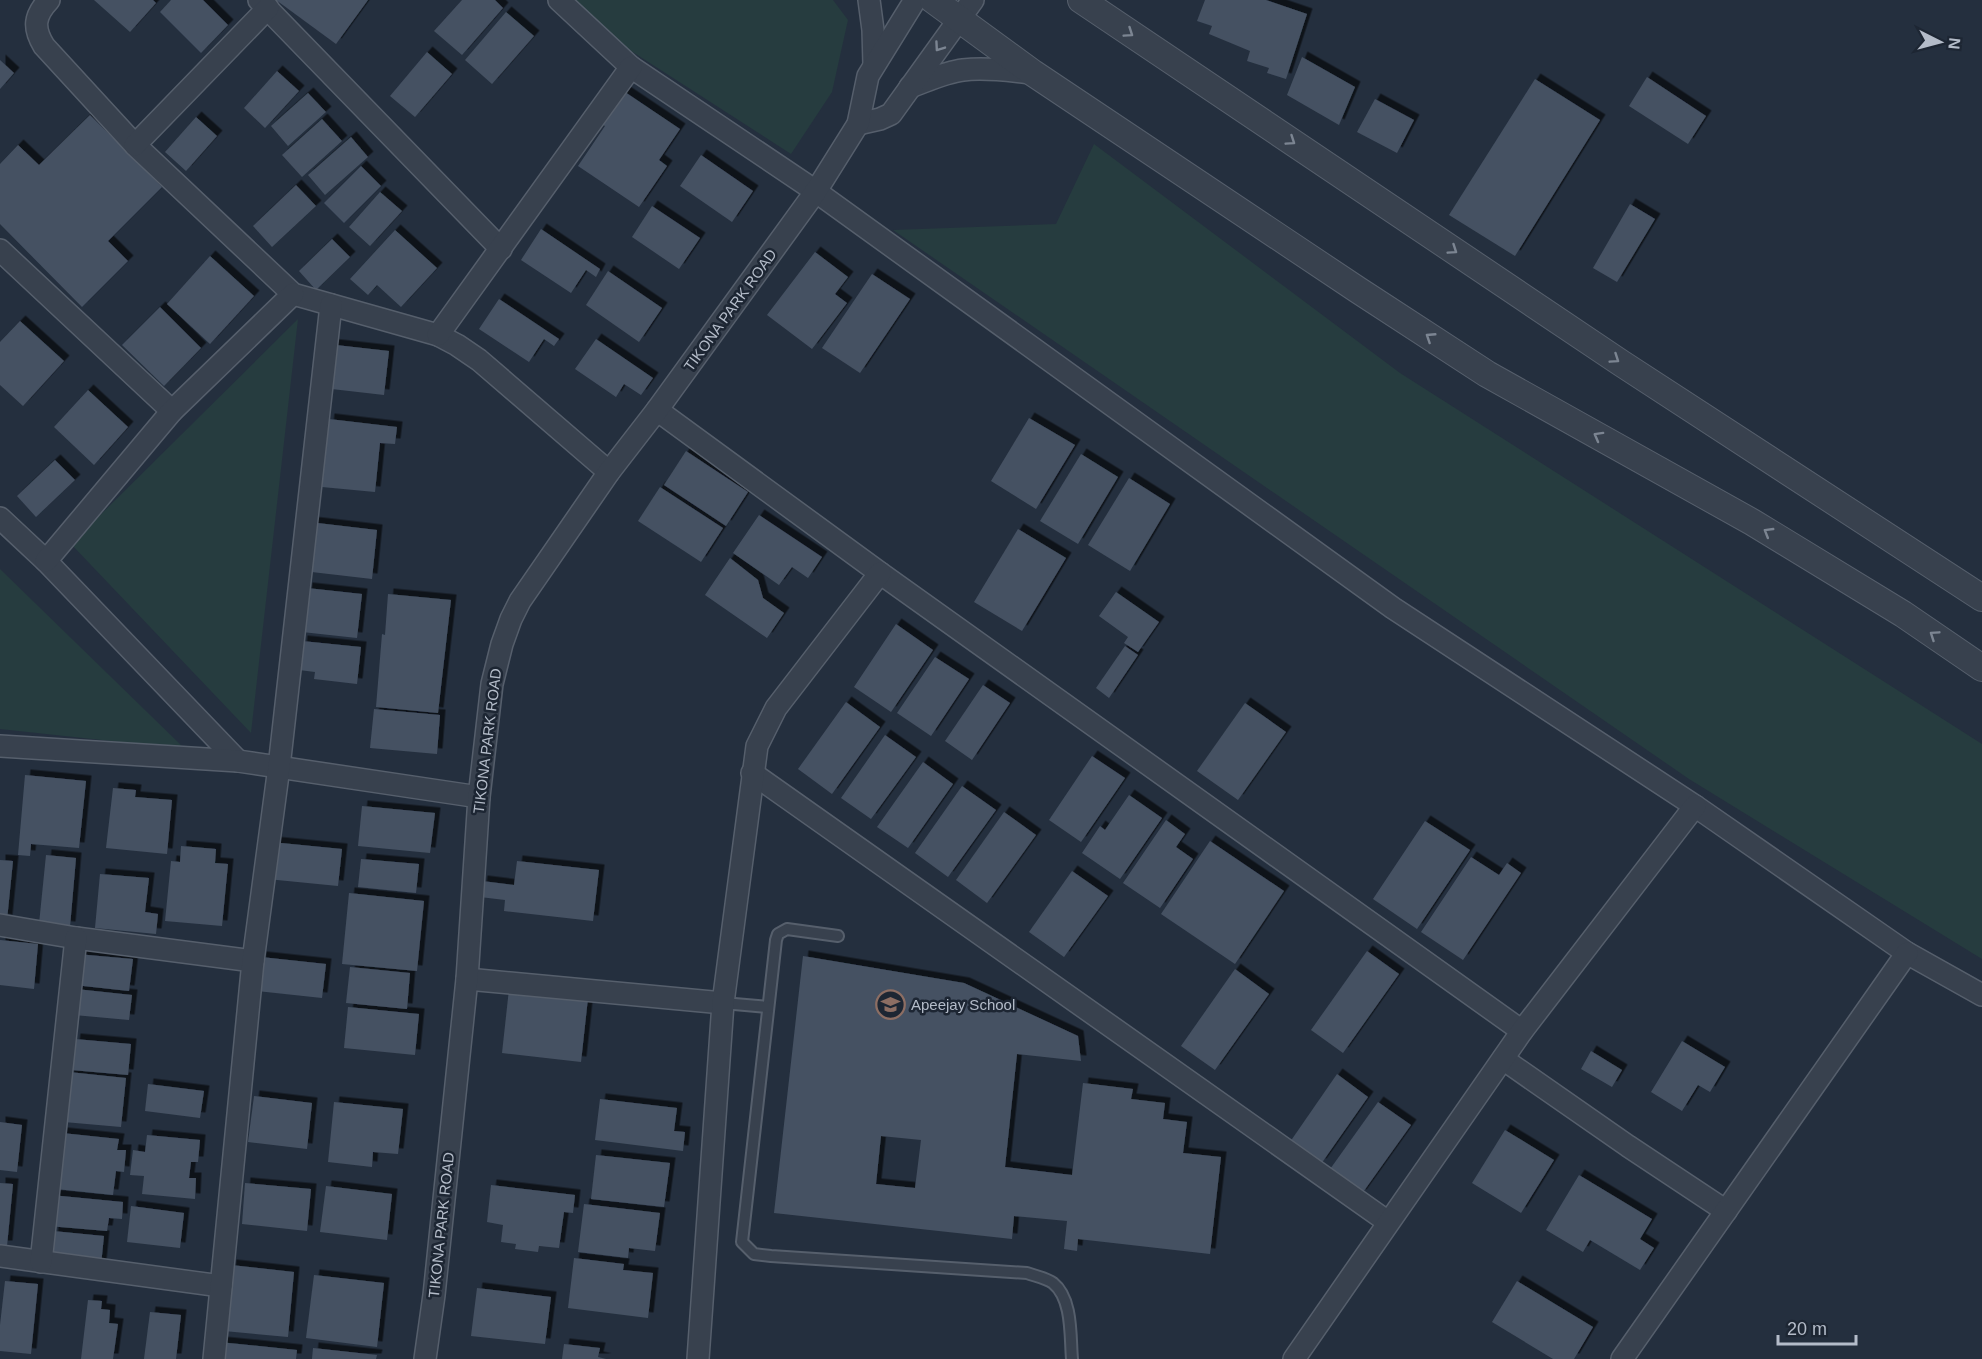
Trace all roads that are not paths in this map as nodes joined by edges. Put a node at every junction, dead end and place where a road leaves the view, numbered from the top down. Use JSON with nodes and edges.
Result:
{"nodes":[{"id":1,"x":49,"y":0,"type":"edge"},
{"id":2,"x":559,"y":0,"type":"edge"},
{"id":3,"x":869,"y":0,"type":"edge"},
{"id":4,"x":915,"y":0,"type":"edge"},
{"id":5,"x":933,"y":0,"type":"edge"},
{"id":6,"x":1081,"y":0,"type":"edge"},
{"id":7,"x":263,"y":4,"type":"edge"},
{"id":8,"x":965,"y":10,"type":"edge"},
{"id":9,"x":874,"y":65,"type":"junction"},
{"id":10,"x":631,"y":67,"type":"junction"},
{"id":11,"x":1033,"y":73,"type":"junction"},
{"id":12,"x":910,"y":87,"type":"junction"},
{"id":13,"x":858,"y":124,"type":"junction"},
{"id":14,"x":135,"y":145,"type":"junction"},
{"id":15,"x":816,"y":191,"type":"junction"},
{"id":16,"x":501,"y":249,"type":"junction"},
{"id":17,"x":0,"y":250,"type":"edge"},
{"id":18,"x":293,"y":294,"type":"junction"},
{"id":19,"x":331,"y":305,"type":"junction"},
{"id":20,"x":438,"y":335,"type":"junction"},
{"id":21,"x":657,"y":410,"type":"junction"},
{"id":22,"x":172,"y":411,"type":"junction"},
{"id":23,"x":609,"y":472,"type":"junction"},
{"id":24,"x":0,"y":518,"type":"edge"},
{"id":25,"x":46,"y":561,"type":"junction"},
{"id":26,"x":880,"y":573,"type":"junction"},
{"id":27,"x":1982,"y":598,"type":"edge"},
{"id":28,"x":1982,"y":668,"type":"edge"},
{"id":29,"x":0,"y":746,"type":"edge"},
{"id":30,"x":238,"y":761,"type":"junction"},
{"id":31,"x":279,"y":767,"type":"junction"},
{"id":32,"x":752,"y":773,"type":"junction"},
{"id":33,"x":479,"y":797,"type":"junction"},
{"id":34,"x":1695,"y":806,"type":"junction"},
{"id":35,"x":0,"y":925,"type":"edge"},
{"id":36,"x":838,"y":936,"type":"dead end"},
{"id":37,"x":76,"y":938,"type":"junction"},
{"id":38,"x":1907,"y":953,"type":"junction"},
{"id":39,"x":253,"y":961,"type":"junction"},
{"id":40,"x":467,"y":979,"type":"junction"},
{"id":41,"x":1982,"y":995,"type":"edge"},
{"id":42,"x":723,"y":1003,"type":"junction"},
{"id":43,"x":768,"y":1007,"type":"junction"},
{"id":44,"x":1522,"y":1031,"type":"junction"},
{"id":45,"x":1503,"y":1059,"type":"junction"},
{"id":46,"x":1726,"y":1210,"type":"junction"},
{"id":47,"x":1388,"y":1222,"type":"junction"},
{"id":48,"x":0,"y":1256,"type":"edge"},
{"id":49,"x":41,"y":1262,"type":"junction"},
{"id":50,"x":221,"y":1286,"type":"junction"},
{"id":51,"x":214,"y":1359,"type":"edge"},
{"id":52,"x":425,"y":1359,"type":"edge"},
{"id":53,"x":698,"y":1359,"type":"edge"},
{"id":54,"x":1072,"y":1359,"type":"edge"},
{"id":55,"x":1294,"y":1359,"type":"edge"},
{"id":56,"x":1622,"y":1359,"type":"edge"}],
"edges":[{"from":1,"to":14,"type":"street"},
{"from":2,"to":10,"type":"street"},
{"from":3,"to":9,"type":"street","name":"TIKONA PARK ROAD"},
{"from":4,"to":9,"type":"street","name":"TIKONA PARK ROAD"},
{"from":5,"to":8,"type":"street"},
{"from":6,"to":27,"type":"street","one_way":true},
{"from":7,"to":14,"type":"street"},
{"from":7,"to":16,"type":"street"},
{"from":8,"to":11,"type":"street"},
{"from":8,"to":12,"type":"street","one_way":true},
{"from":9,"to":13,"type":"street","name":"TIKONA PARK ROAD"},
{"from":10,"to":15,"type":"street"},
{"from":10,"to":16,"type":"street"},
{"from":11,"to":12,"type":"street"},
{"from":28,"to":11,"type":"street","one_way":true},
{"from":12,"to":13,"type":"street"},
{"from":13,"to":15,"type":"street","name":"TIKONA PARK ROAD"},
{"from":14,"to":18,"type":"street"},
{"from":15,"to":21,"type":"street","name":"TIKONA PARK ROAD"},
{"from":15,"to":34,"type":"street"},
{"from":16,"to":20,"type":"street"},
{"from":17,"to":22,"type":"street"},
{"from":18,"to":19,"type":"street"},
{"from":18,"to":22,"type":"street"},
{"from":19,"to":20,"type":"street"},
{"from":19,"to":31,"type":"street"},
{"from":20,"to":23,"type":"street"},
{"from":21,"to":23,"type":"street","name":"TIKONA PARK ROAD"},
{"from":21,"to":26,"type":"street"},
{"from":22,"to":25,"type":"street"},
{"from":23,"to":33,"type":"street","name":"TIKONA PARK ROAD"},
{"from":24,"to":25,"type":"street"},
{"from":25,"to":30,"type":"street"},
{"from":26,"to":32,"type":"street"},
{"from":26,"to":44,"type":"street"},
{"from":29,"to":30,"type":"street"},
{"from":30,"to":31,"type":"street"},
{"from":31,"to":33,"type":"street"},
{"from":31,"to":39,"type":"street"},
{"from":32,"to":42,"type":"street"},
{"from":32,"to":47,"type":"street"},
{"from":33,"to":40,"type":"street","name":"TIKONA PARK ROAD"},
{"from":34,"to":38,"type":"street"},
{"from":34,"to":44,"type":"street"},
{"from":35,"to":37,"type":"street"},
{"from":36,"to":43,"type":"lane"},
{"from":37,"to":39,"type":"street"},
{"from":37,"to":49,"type":"street"},
{"from":38,"to":41,"type":"street"},
{"from":38,"to":46,"type":"street"},
{"from":39,"to":50,"type":"street"},
{"from":40,"to":42,"type":"street"},
{"from":40,"to":52,"type":"street","name":"TIKONA PARK ROAD"},
{"from":42,"to":43,"type":"lane"},
{"from":42,"to":53,"type":"street"},
{"from":43,"to":54,"type":"lane"},
{"from":44,"to":45,"type":"street"},
{"from":45,"to":46,"type":"street"},
{"from":45,"to":47,"type":"street"},
{"from":46,"to":56,"type":"street"},
{"from":47,"to":55,"type":"street"},
{"from":48,"to":49,"type":"street"},
{"from":49,"to":50,"type":"street"},
{"from":50,"to":51,"type":"street"}]}
